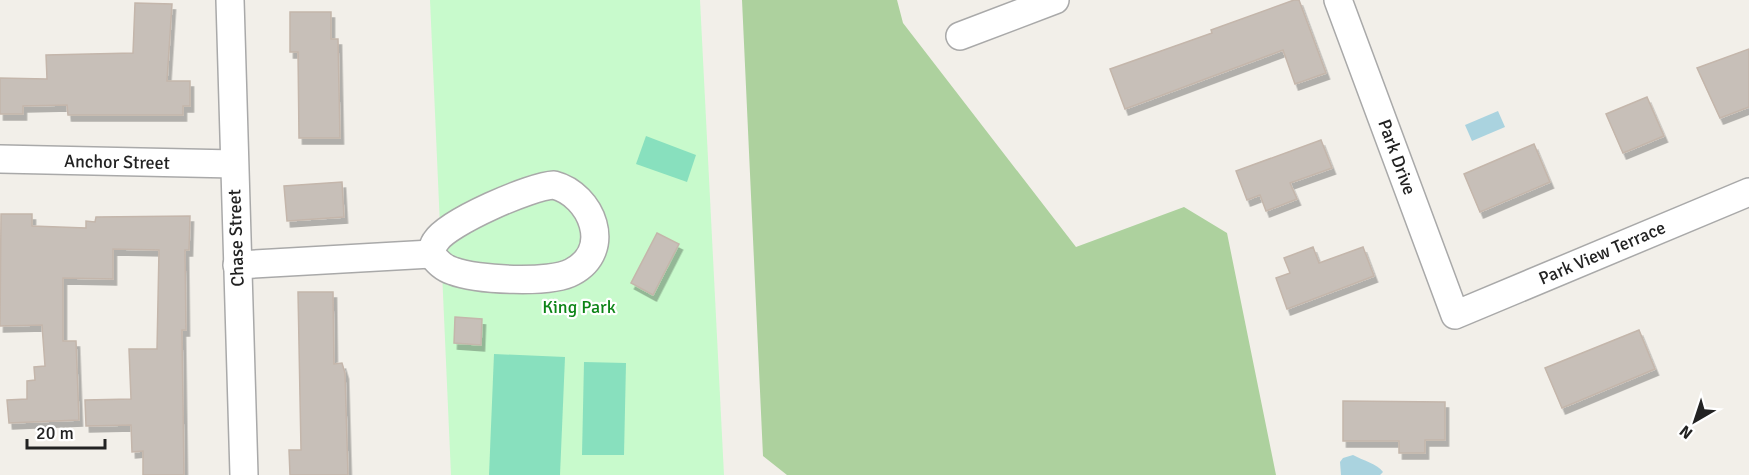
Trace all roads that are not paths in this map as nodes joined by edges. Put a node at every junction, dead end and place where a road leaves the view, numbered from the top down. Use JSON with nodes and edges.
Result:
{"nodes":[{"id":1,"x":230,"y":0,"type":"edge"},
{"id":2,"x":1055,"y":0,"type":"edge"},
{"id":3,"x":1338,"y":0,"type":"edge"},
{"id":4,"x":960,"y":36,"type":"dead end"},
{"id":5,"x":0,"y":159,"type":"edge"},
{"id":6,"x":234,"y":164,"type":"junction"},
{"id":7,"x":1749,"y":192,"type":"edge"},
{"id":8,"x":431,"y":255,"type":"junction"},
{"id":9,"x":237,"y":265,"type":"junction"},
{"id":10,"x":1455,"y":315,"type":"joint"},
{"id":11,"x":244,"y":475,"type":"edge"}],
"edges":[{"from":1,"to":6,"type":"street","name":"Chase Street"},
{"from":2,"to":4,"type":"street"},
{"from":3,"to":10,"type":"street","name":"Park Drive"},
{"from":5,"to":6,"type":"street","name":"Anchor Street"},
{"from":6,"to":9,"type":"street","name":"Chase Street"},
{"from":7,"to":10,"type":"street","name":"Park View Terrace"},
{"from":8,"to":8,"type":"street"},
{"from":8,"to":9,"type":"street"},
{"from":9,"to":11,"type":"street","name":"Chase Street"}]}
